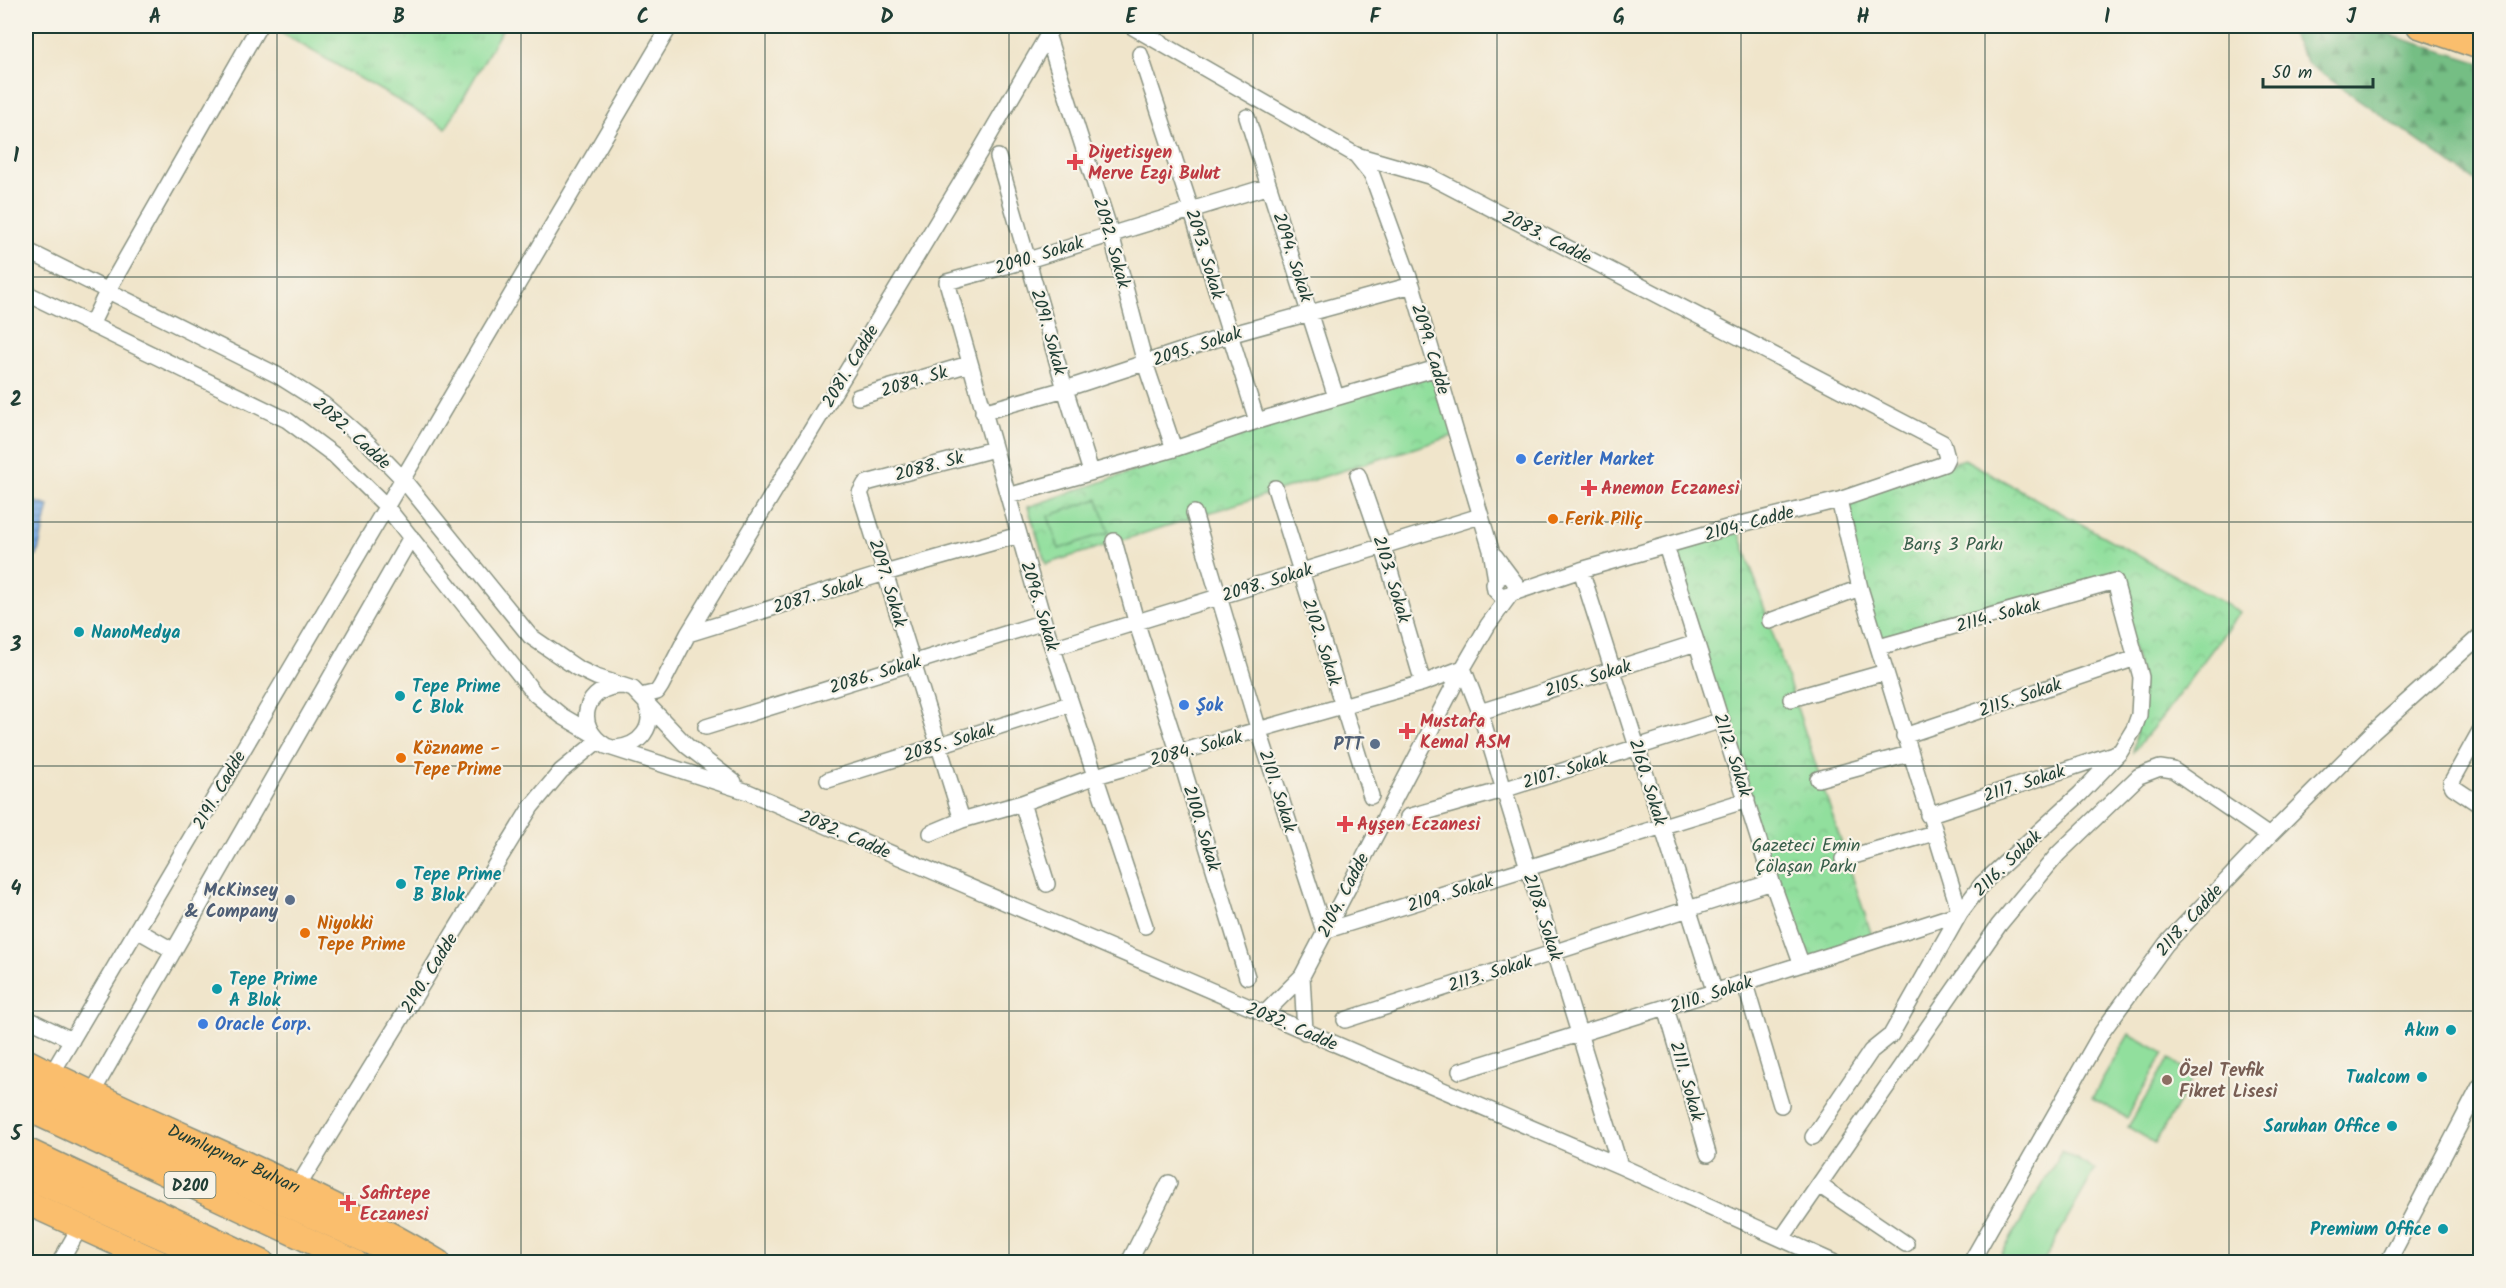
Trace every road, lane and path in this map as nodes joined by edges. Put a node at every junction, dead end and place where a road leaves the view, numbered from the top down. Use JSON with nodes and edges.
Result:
{"nodes":[{"id":1,"x":259,"y":26,"type":"edge"},
{"id":2,"x":670,"y":26,"type":"edge"},
{"id":3,"x":1131,"y":26,"type":"edge"},
{"id":4,"x":2419,"y":26,"type":"edge"},
{"id":5,"x":1050,"y":31,"type":"edge"},
{"id":6,"x":2481,"y":47,"type":"edge"},
{"id":7,"x":1140,"y":54,"type":"dead end"},
{"id":8,"x":1247,"y":117,"type":"dead end"},
{"id":9,"x":1356,"y":155,"type":"junction"},
{"id":10,"x":998,"y":157,"type":"dead end"},
{"id":11,"x":1269,"y":186,"type":"junction"},
{"id":12,"x":1191,"y":209,"type":"junction"},
{"id":13,"x":1110,"y":234,"type":"junction"},
{"id":14,"x":26,"y":250,"type":"edge"},
{"id":15,"x":1028,"y":260,"type":"junction"},
{"id":16,"x":946,"y":282,"type":"joint"},
{"id":17,"x":1412,"y":285,"type":"junction"},
{"id":18,"x":108,"y":290,"type":"junction"},
{"id":19,"x":26,"y":293,"type":"edge"},
{"id":20,"x":1310,"y":311,"type":"junction"},
{"id":21,"x":91,"y":325,"type":"junction"},
{"id":22,"x":1229,"y":335,"type":"junction"},
{"id":23,"x":1145,"y":363,"type":"junction"},
{"id":24,"x":969,"y":364,"type":"junction"},
{"id":25,"x":1437,"y":368,"type":"junction"},
{"id":26,"x":1065,"y":389,"type":"junction"},
{"id":27,"x":1336,"y":397,"type":"junction"},
{"id":28,"x":858,"y":398,"type":"dead end"},
{"id":29,"x":983,"y":412,"type":"junction"},
{"id":30,"x":1257,"y":421,"type":"junction"},
{"id":31,"x":994,"y":449,"type":"junction"},
{"id":32,"x":1174,"y":449,"type":"junction"},
{"id":33,"x":1944,"y":464,"type":"joint"},
{"id":34,"x":1091,"y":471,"type":"junction"},
{"id":35,"x":1358,"y":475,"type":"dead end"},
{"id":36,"x":402,"y":478,"type":"junction"},
{"id":37,"x":865,"y":484,"type":"joint"},
{"id":38,"x":1275,"y":488,"type":"dead end"},
{"id":39,"x":1008,"y":496,"type":"junction"},
{"id":40,"x":1839,"y":500,"type":"junction"},
{"id":41,"x":386,"y":505,"type":"junction"},
{"id":42,"x":1194,"y":513,"type":"dead end"},
{"id":43,"x":1480,"y":516,"type":"junction"},
{"id":44,"x":1019,"y":535,"type":"junction"},
{"id":45,"x":411,"y":537,"type":"junction"},
{"id":46,"x":1114,"y":542,"type":"dead end"},
{"id":47,"x":1665,"y":546,"type":"junction"},
{"id":48,"x":1383,"y":547,"type":"junction"},
{"id":49,"x":1581,"y":570,"type":"junction"},
{"id":50,"x":1299,"y":571,"type":"junction"},
{"id":51,"x":885,"y":573,"type":"junction"},
{"id":52,"x":1502,"y":580,"type":"junction"},
{"id":53,"x":1554,"y":580,"type":"junction"},
{"id":54,"x":2115,"y":581,"type":"joint"},
{"id":55,"x":1860,"y":588,"type":"junction"},
{"id":56,"x":1511,"y":594,"type":"junction"},
{"id":57,"x":1217,"y":597,"type":"junction"},
{"id":58,"x":1136,"y":621,"type":"junction"},
{"id":59,"x":1770,"y":621,"type":"dead end"},
{"id":60,"x":1044,"y":622,"type":"junction"},
{"id":61,"x":1488,"y":625,"type":"junction"},
{"id":62,"x":688,"y":634,"type":"junction"},
{"id":63,"x":2481,"y":636,"type":"edge"},
{"id":64,"x":1696,"y":643,"type":"junction"},
{"id":65,"x":1879,"y":647,"type":"junction"},
{"id":66,"x":1053,"y":648,"type":"junction"},
{"id":67,"x":2136,"y":658,"type":"junction"},
{"id":68,"x":913,"y":662,"type":"junction"},
{"id":69,"x":1463,"y":668,"type":"junction"},
{"id":70,"x":1614,"y":670,"type":"junction"},
{"id":71,"x":1886,"y":672,"type":"junction"},
{"id":72,"x":1423,"y":683,"type":"junction"},
{"id":73,"x":623,"y":686,"type":"junction"},
{"id":74,"x":641,"y":696,"type":"junction"},
{"id":75,"x":1791,"y":699,"type":"dead end"},
{"id":76,"x":1070,"y":704,"type":"junction"},
{"id":77,"x":1342,"y":706,"type":"junction"},
{"id":78,"x":1480,"y":712,"type":"junction"},
{"id":79,"x":1722,"y":720,"type":"junction"},
{"id":80,"x":706,"y":728,"type":"dead end"},
{"id":81,"x":1259,"y":731,"type":"junction"},
{"id":82,"x":2481,"y":731,"type":"edge"},
{"id":83,"x":1904,"y":736,"type":"junction"},
{"id":84,"x":594,"y":737,"type":"junction"},
{"id":85,"x":938,"y":745,"type":"junction"},
{"id":86,"x":616,"y":748,"type":"junction"},
{"id":87,"x":1637,"y":748,"type":"junction"},
{"id":88,"x":1178,"y":751,"type":"junction"},
{"id":89,"x":2120,"y":752,"type":"junction"},
{"id":90,"x":1909,"y":754,"type":"junction"},
{"id":91,"x":1095,"y":776,"type":"junction"},
{"id":92,"x":1818,"y":779,"type":"dead end"},
{"id":93,"x":828,"y":780,"type":"dead end"},
{"id":94,"x":1503,"y":790,"type":"junction"},
{"id":95,"x":748,"y":792,"type":"junction"},
{"id":96,"x":1371,"y":796,"type":"dead end"},
{"id":97,"x":1747,"y":800,"type":"junction"},
{"id":98,"x":1022,"y":803,"type":"junction"},
{"id":99,"x":2481,"y":804,"type":"edge"},
{"id":100,"x":1928,"y":815,"type":"junction"},
{"id":101,"x":1408,"y":817,"type":"dead end"},
{"id":102,"x":962,"y":820,"type":"junction"},
{"id":103,"x":1661,"y":827,"type":"junction"},
{"id":104,"x":931,"y":833,"type":"dead end"},
{"id":105,"x":1935,"y":834,"type":"junction"},
{"id":106,"x":2269,"y":836,"type":"junction"},
{"id":107,"x":1842,"y":859,"type":"dead end"},
{"id":108,"x":1527,"y":869,"type":"junction"},
{"id":109,"x":1772,"y":882,"type":"junction"},
{"id":110,"x":1047,"y":884,"type":"dead end"},
{"id":111,"x":1688,"y":910,"type":"junction"},
{"id":112,"x":1960,"y":913,"type":"junction"},
{"id":113,"x":1144,"y":926,"type":"dead end"},
{"id":114,"x":137,"y":930,"type":"junction"},
{"id":115,"x":1324,"y":931,"type":"junction"},
{"id":116,"x":174,"y":951,"type":"junction"},
{"id":117,"x":1554,"y":954,"type":"junction"},
{"id":118,"x":1801,"y":963,"type":"junction"},
{"id":119,"x":1302,"y":976,"type":"junction"},
{"id":120,"x":1247,"y":977,"type":"dead end"},
{"id":121,"x":1745,"y":984,"type":"junction"},
{"id":122,"x":1715,"y":993,"type":"junction"},
{"id":123,"x":1666,"y":1008,"type":"junction"},
{"id":124,"x":1264,"y":1014,"type":"junction"},
{"id":125,"x":26,"y":1018,"type":"edge"},
{"id":126,"x":1345,"y":1020,"type":"dead end"},
{"id":127,"x":1305,"y":1032,"type":"junction"},
{"id":128,"x":1580,"y":1034,"type":"junction"},
{"id":129,"x":72,"y":1040,"type":"junction"},
{"id":130,"x":26,"y":1061,"type":"edge"},
{"id":131,"x":1460,"y":1071,"type":"dead end"},
{"id":132,"x":51,"y":1075,"type":"junction"},
{"id":133,"x":26,"y":1084,"type":"edge"},
{"id":134,"x":2481,"y":1086,"type":"edge"},
{"id":135,"x":91,"y":1095,"type":"junction"},
{"id":136,"x":1781,"y":1105,"type":"dead end"},
{"id":137,"x":26,"y":1108,"type":"edge"},
{"id":138,"x":1813,"y":1137,"type":"dead end"},
{"id":139,"x":26,"y":1150,"type":"edge"},
{"id":140,"x":1708,"y":1154,"type":"dead end"},
{"id":141,"x":1620,"y":1166,"type":"junction"},
{"id":142,"x":26,"y":1176,"type":"edge"},
{"id":143,"x":1168,"y":1183,"type":"dead end"},
{"id":144,"x":1819,"y":1185,"type":"junction"},
{"id":145,"x":297,"y":1188,"type":"junction"},
{"id":146,"x":26,"y":1202,"type":"edge"},
{"id":147,"x":80,"y":1227,"type":"junction"},
{"id":148,"x":1782,"y":1238,"type":"junction"},
{"id":149,"x":1906,"y":1245,"type":"dead end"},
{"id":150,"x":60,"y":1263,"type":"edge"},
{"id":151,"x":158,"y":1263,"type":"edge"},
{"id":152,"x":218,"y":1263,"type":"edge"},
{"id":153,"x":262,"y":1263,"type":"edge"},
{"id":154,"x":355,"y":1263,"type":"edge"},
{"id":155,"x":416,"y":1263,"type":"edge"},
{"id":156,"x":438,"y":1263,"type":"edge"},
{"id":157,"x":1129,"y":1263,"type":"edge"},
{"id":158,"x":1833,"y":1263,"type":"edge"},
{"id":159,"x":1971,"y":1263,"type":"edge"},
{"id":160,"x":2388,"y":1263,"type":"edge"}],
"edges":[{"from":1,"to":18,"type":"street"},
{"from":2,"to":36,"type":"street","name":"2191. Cadde"},
{"from":3,"to":9,"type":"street","name":"2083. Cadde"},
{"from":4,"to":6,"type":"main road"},
{"from":5,"to":13,"type":"street","name":"2092. Sokak"},
{"from":5,"to":62,"type":"street","name":"2081. Cadde"},
{"from":7,"to":12,"type":"street","name":"2093. Sokak"},
{"from":8,"to":11,"type":"street","name":"2094. Sokak"},
{"from":9,"to":17,"type":"street","name":"2099. Cadde"},
{"from":9,"to":33,"type":"street","name":"2083. Cadde"},
{"from":10,"to":15,"type":"street","name":"2091. Sokak"},
{"from":11,"to":12,"type":"street","name":"2090. Sokak"},
{"from":11,"to":20,"type":"street","name":"2094. Sokak"},
{"from":12,"to":13,"type":"street","name":"2090. Sokak"},
{"from":12,"to":22,"type":"street","name":"2093. Sokak"},
{"from":13,"to":15,"type":"street","name":"2090. Sokak"},
{"from":13,"to":23,"type":"street","name":"2092. Sokak"},
{"from":14,"to":18,"type":"street","name":"2082. Cadde"},
{"from":15,"to":16,"type":"street","name":"2090. Sokak"},
{"from":15,"to":26,"type":"street","name":"2091. Sokak"},
{"from":16,"to":24,"type":"street","name":"2096. Sokak"},
{"from":17,"to":20,"type":"street","name":"2095. Sokak"},
{"from":17,"to":25,"type":"street","name":"2099. Cadde"},
{"from":18,"to":21,"type":"street"},
{"from":18,"to":36,"type":"street","name":"2082. Cadde"},
{"from":19,"to":21,"type":"street","name":"2082. Cadde"},
{"from":20,"to":22,"type":"street","name":"2095. Sokak"},
{"from":20,"to":27,"type":"street","name":"2094. Sokak"},
{"from":21,"to":41,"type":"street","name":"2082. Cadde"},
{"from":22,"to":23,"type":"street","name":"2095. Sokak"},
{"from":22,"to":30,"type":"street","name":"2093. Sokak"},
{"from":23,"to":26,"type":"street","name":"2095. Sokak"},
{"from":23,"to":32,"type":"street","name":"2092. Sokak"},
{"from":24,"to":28,"type":"street","name":"2089. Sk"},
{"from":24,"to":29,"type":"street","name":"2096. Sokak"},
{"from":25,"to":27,"type":"street"},
{"from":25,"to":43,"type":"street","name":"2099. Cadde"},
{"from":26,"to":29,"type":"street","name":"2095. Sokak"},
{"from":26,"to":34,"type":"street","name":"2091. Sokak"},
{"from":27,"to":30,"type":"street"},
{"from":29,"to":31,"type":"street","name":"2096. Sokak"},
{"from":30,"to":32,"type":"street"},
{"from":31,"to":37,"type":"street","name":"2088. Sk"},
{"from":31,"to":39,"type":"street","name":"2096. Sokak"},
{"from":32,"to":34,"type":"street"},
{"from":33,"to":40,"type":"street","name":"2104. Cadde"},
{"from":34,"to":39,"type":"street"},
{"from":35,"to":48,"type":"street","name":"2103. Sokak"},
{"from":36,"to":41,"type":"street","name":"2191. Cadde"},
{"from":36,"to":73,"type":"street","name":"2082. Cadde"},
{"from":37,"to":51,"type":"street","name":"2097. Sokak"},
{"from":38,"to":50,"type":"street","name":"2102. Sokak"},
{"from":39,"to":44,"type":"street","name":"2096. Sokak"},
{"from":40,"to":47,"type":"street","name":"2104. Cadde"},
{"from":40,"to":55,"type":"street"},
{"from":41,"to":45,"type":"street","name":"2082. Cadde"},
{"from":41,"to":114,"type":"street","name":"2191. Cadde"},
{"from":42,"to":57,"type":"street","name":"2101. Sokak"},
{"from":43,"to":48,"type":"street","name":"2098. Sokak"},
{"from":43,"to":52,"type":"street","name":"2099. Cadde"},
{"from":44,"to":51,"type":"street","name":"2087. Sokak"},
{"from":44,"to":60,"type":"street","name":"2096. Sokak"},
{"from":45,"to":84,"type":"street","name":"2082. Cadde"},
{"from":45,"to":116,"type":"street"},
{"from":46,"to":58,"type":"street","name":"2100. Sokak"},
{"from":47,"to":49,"type":"street","name":"2104. Cadde"},
{"from":47,"to":64,"type":"street","name":"2112. Sokak"},
{"from":48,"to":50,"type":"street","name":"2098. Sokak"},
{"from":48,"to":72,"type":"street","name":"2103. Sokak"},
{"from":49,"to":53,"type":"street","name":"2104. Cadde"},
{"from":49,"to":70,"type":"street","name":"2160. Sokak"},
{"from":50,"to":57,"type":"street","name":"2098. Sokak"},
{"from":50,"to":77,"type":"street","name":"2102. Sokak"},
{"from":51,"to":62,"type":"street","name":"2087. Sokak"},
{"from":51,"to":68,"type":"street","name":"2097. Sokak"},
{"from":52,"to":53,"type":"street","name":"2104. Cadde"},
{"from":52,"to":56,"type":"street"},
{"from":52,"to":61,"type":"street","name":"2104. Cadde"},
{"from":53,"to":56,"type":"street","name":"2104. Cadde"},
{"from":54,"to":65,"type":"street","name":"2114. Sokak"},
{"from":54,"to":67,"type":"street","name":"2116. Sokak"},
{"from":55,"to":59,"type":"street"},
{"from":55,"to":65,"type":"street"},
{"from":56,"to":61,"type":"street","name":"2104. Cadde"},
{"from":57,"to":58,"type":"street","name":"2098. Sokak"},
{"from":57,"to":81,"type":"street","name":"2101. Sokak"},
{"from":58,"to":66,"type":"street","name":"2098. Sokak"},
{"from":58,"to":88,"type":"street","name":"2100. Sokak"},
{"from":60,"to":66,"type":"street","name":"2096. Sokak"},
{"from":60,"to":68,"type":"street","name":"2086. Sokak"},
{"from":61,"to":69,"type":"street","name":"2104. Cadde"},
{"from":62,"to":74,"type":"street","name":"2081. Cadde"},
{"from":63,"to":106,"type":"street","name":"2118. Cadde"},
{"from":64,"to":70,"type":"street","name":"2105. Sokak"},
{"from":64,"to":79,"type":"street","name":"2112. Sokak"},
{"from":65,"to":71,"type":"street"},
{"from":66,"to":76,"type":"street","name":"2096. Sokak"},
{"from":67,"to":83,"type":"street","name":"2115. Sokak"},
{"from":67,"to":89,"type":"street","name":"2116. Sokak"},
{"from":68,"to":80,"type":"street","name":"2086. Sokak"},
{"from":68,"to":85,"type":"street","name":"2097. Sokak"},
{"from":69,"to":72,"type":"street","name":"2084. Sokak"},
{"from":69,"to":78,"type":"street","name":"2108. Sokak"},
{"from":69,"to":115,"type":"street","name":"2104. Cadde"},
{"from":70,"to":78,"type":"street","name":"2105. Sokak"},
{"from":70,"to":87,"type":"street","name":"2160. Sokak"},
{"from":71,"to":75,"type":"street"},
{"from":71,"to":83,"type":"street"},
{"from":72,"to":77,"type":"street","name":"2084. Sokak"},
{"from":73,"to":74,"type":"street","name":"2082. Cadde"},
{"from":73,"to":84,"type":"street"},
{"from":74,"to":86,"type":"street"},
{"from":74,"to":95,"type":"street","name":"2082. Cadde"},
{"from":76,"to":85,"type":"street","name":"2085. Sokak"},
{"from":76,"to":91,"type":"street","name":"2096. Sokak"},
{"from":77,"to":81,"type":"street","name":"2084. Sokak"},
{"from":77,"to":96,"type":"street","name":"2102. Sokak"},
{"from":78,"to":94,"type":"street","name":"2108. Sokak"},
{"from":79,"to":87,"type":"street","name":"2107. Sokak"},
{"from":79,"to":97,"type":"street","name":"2112. Sokak"},
{"from":81,"to":88,"type":"street","name":"2084. Sokak"},
{"from":81,"to":115,"type":"street","name":"2101. Sokak"},
{"from":82,"to":99,"type":"street"},
{"from":83,"to":90,"type":"street"},
{"from":84,"to":86,"type":"street","name":"2082. Cadde"},
{"from":84,"to":145,"type":"street","name":"2190. Cadde"},
{"from":85,"to":93,"type":"street","name":"2085. Sokak"},
{"from":85,"to":102,"type":"street","name":"2097. Sokak"},
{"from":86,"to":95,"type":"street","name":"2082. Cadde"},
{"from":87,"to":94,"type":"street","name":"2107. Sokak"},
{"from":87,"to":103,"type":"street","name":"2160. Sokak"},
{"from":88,"to":91,"type":"street","name":"2084. Sokak"},
{"from":88,"to":120,"type":"street","name":"2100. Sokak"},
{"from":89,"to":100,"type":"street","name":"2117. Sokak"},
{"from":89,"to":112,"type":"street","name":"2116. Sokak"},
{"from":90,"to":92,"type":"street"},
{"from":90,"to":100,"type":"street"},
{"from":91,"to":98,"type":"street","name":"2084. Sokak"},
{"from":91,"to":113,"type":"street","name":"2096. Sokak"},
{"from":94,"to":101,"type":"street","name":"2107. Sokak"},
{"from":94,"to":108,"type":"street","name":"2108. Sokak"},
{"from":95,"to":124,"type":"street","name":"2082. Cadde"},
{"from":97,"to":103,"type":"street","name":"2109. Sokak"},
{"from":97,"to":109,"type":"street","name":"2112. Sokak"},
{"from":98,"to":102,"type":"street","name":"2084. Sokak"},
{"from":98,"to":110,"type":"street"},
{"from":100,"to":105,"type":"street"},
{"from":102,"to":104,"type":"street","name":"2084. Sokak"},
{"from":103,"to":108,"type":"street","name":"2109. Sokak"},
{"from":103,"to":111,"type":"street","name":"2160. Sokak"},
{"from":105,"to":107,"type":"street"},
{"from":105,"to":112,"type":"street"},
{"from":106,"to":144,"type":"street"},
{"from":106,"to":159,"type":"street","name":"2118. Cadde"},
{"from":108,"to":115,"type":"street","name":"2109. Sokak"},
{"from":108,"to":117,"type":"street","name":"2108. Sokak"},
{"from":109,"to":111,"type":"street","name":"2113. Sokak"},
{"from":109,"to":118,"type":"street","name":"2112. Sokak"},
{"from":111,"to":117,"type":"street","name":"2113. Sokak"},
{"from":111,"to":122,"type":"street","name":"2160. Sokak"},
{"from":112,"to":118,"type":"street","name":"2110. Sokak"},
{"from":112,"to":138,"type":"street","name":"2116. Sokak"},
{"from":114,"to":116,"type":"street"},
{"from":114,"to":129,"type":"street","name":"2191. Cadde"},
{"from":115,"to":119,"type":"street","name":"2104. Cadde"},
{"from":116,"to":135,"type":"street"},
{"from":117,"to":126,"type":"street","name":"2113. Sokak"},
{"from":117,"to":128,"type":"street","name":"2108. Sokak"},
{"from":118,"to":121,"type":"street","name":"2110. Sokak"},
{"from":119,"to":124,"type":"street","name":"2104. Cadde"},
{"from":119,"to":127,"type":"street","name":"2104. Cadde"},
{"from":121,"to":122,"type":"street","name":"2110. Sokak"},
{"from":121,"to":136,"type":"street"},
{"from":122,"to":123,"type":"street","name":"2110. Sokak"},
{"from":123,"to":128,"type":"street","name":"2110. Sokak"},
{"from":123,"to":140,"type":"street","name":"2111. Sokak"},
{"from":124,"to":127,"type":"street","name":"2082. Cadde"},
{"from":125,"to":129,"type":"street"},
{"from":127,"to":141,"type":"street","name":"2082. Cadde"},
{"from":128,"to":131,"type":"street","name":"2110. Sokak"},
{"from":128,"to":141,"type":"street","name":"2108. Sokak"},
{"from":129,"to":132,"type":"street","name":"2191. Cadde"},
{"from":130,"to":132,"type":"main road","name":"Dumlupınar Bulvarı"},
{"from":132,"to":135,"type":"main road","name":"Dumlupınar Bulvarı"},
{"from":133,"to":155,"type":"main road"},
{"from":134,"to":160,"type":"street"},
{"from":135,"to":145,"type":"main road","name":"Dumlupınar Bulvarı"},
{"from":137,"to":154,"type":"main road","number":"D200"},
{"from":139,"to":153,"type":"main road","number":"D200"},
{"from":141,"to":148,"type":"street","name":"2082. Cadde"},
{"from":142,"to":152,"type":"main road"},
{"from":143,"to":157,"type":"street"},
{"from":144,"to":148,"type":"street"},
{"from":144,"to":149,"type":"street"},
{"from":145,"to":156,"type":"main road","name":"Dumlupınar Bulvarı"},
{"from":146,"to":147,"type":"main road"},
{"from":147,"to":150,"type":"street"},
{"from":147,"to":151,"type":"main road"},
{"from":148,"to":158,"type":"street","name":"2082. Cadde"}]}
